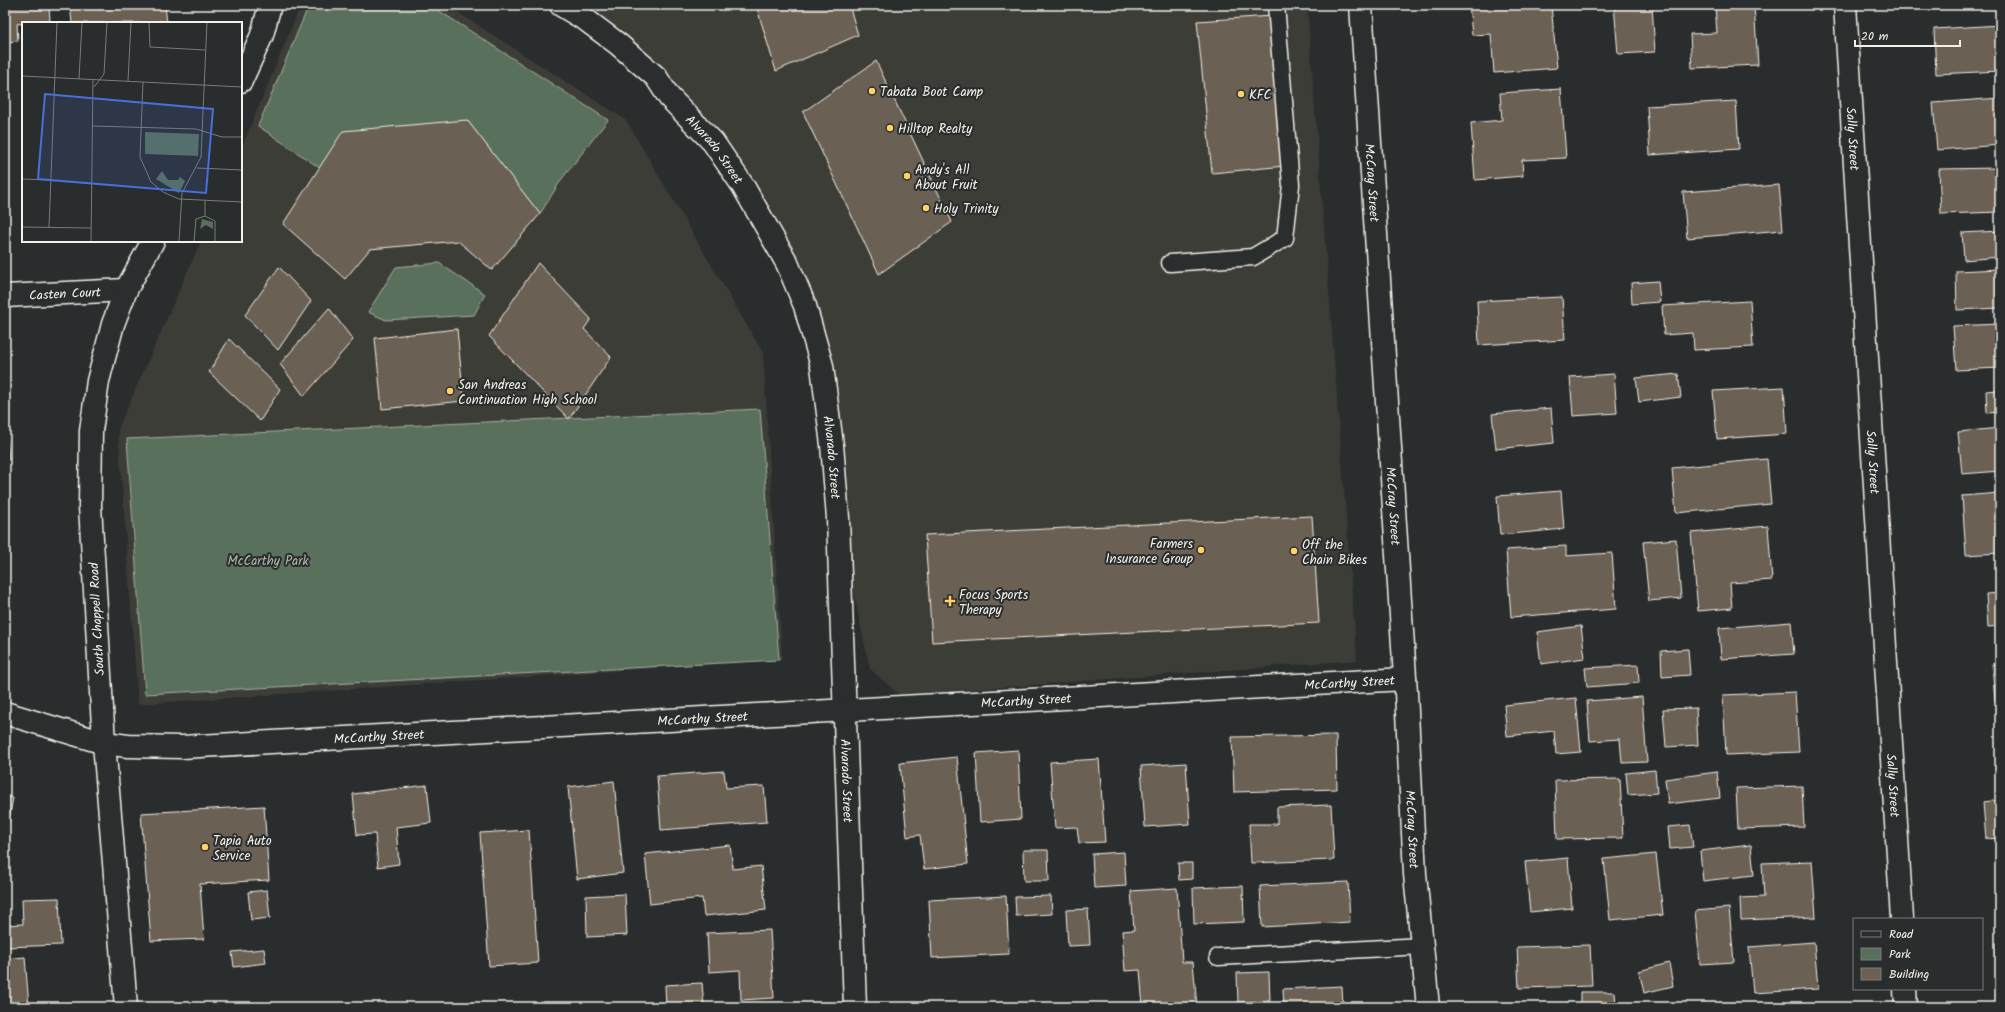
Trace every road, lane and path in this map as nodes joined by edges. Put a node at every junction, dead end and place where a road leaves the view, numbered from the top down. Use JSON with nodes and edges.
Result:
{"nodes":[{"id":1,"x":270,"y":5,"type":"edge"},
{"id":2,"x":561,"y":5,"type":"edge"},
{"id":3,"x":1276,"y":5,"type":"edge"},
{"id":4,"x":1361,"y":5,"type":"edge"},
{"id":5,"x":1844,"y":5,"type":"edge"},
{"id":6,"x":242,"y":79,"type":"edge"},
{"id":7,"x":152,"y":242,"type":"edge"},
{"id":8,"x":1170,"y":263,"type":"dead end"},
{"id":9,"x":126,"y":290,"type":"junction"},
{"id":10,"x":5,"y":296,"type":"edge"},
{"id":11,"x":1405,"y":679,"type":"junction"},
{"id":12,"x":844,"y":709,"type":"junction"},
{"id":13,"x":5,"y":713,"type":"edge"},
{"id":14,"x":104,"y":742,"type":"junction"},
{"id":15,"x":1902,"y":918,"type":"edge"},
{"id":16,"x":1422,"y":946,"type":"junction"},
{"id":17,"x":1218,"y":957,"type":"dead end"},
{"id":18,"x":1905,"y":990,"type":"edge"},
{"id":19,"x":126,"y":1007,"type":"edge"},
{"id":20,"x":855,"y":1007,"type":"edge"},
{"id":21,"x":1428,"y":1007,"type":"edge"},
{"id":22,"x":1906,"y":1007,"type":"edge"}],
"edges":[{"from":1,"to":6,"type":"street"},
{"from":2,"to":12,"type":"street","name":"Alvarado Street"},
{"from":3,"to":8,"type":"lane"},
{"from":4,"to":11,"type":"street","name":"McCray Street"},
{"from":5,"to":15,"type":"street","name":"Sally Street"},
{"from":7,"to":9,"type":"street","name":"South Chappell Road"},
{"from":9,"to":10,"type":"street","name":"Casten Court"},
{"from":9,"to":14,"type":"street","name":"South Chappell Road"},
{"from":11,"to":12,"type":"street","name":"McCarthy Street"},
{"from":11,"to":16,"type":"street","name":"McCray Street"},
{"from":12,"to":14,"type":"street","name":"McCarthy Street"},
{"from":12,"to":20,"type":"street","name":"Alvarado Street"},
{"from":13,"to":14,"type":"street","name":"McCarthy Street"},
{"from":14,"to":19,"type":"street","name":"South Chappell Road"},
{"from":16,"to":17,"type":"lane"},
{"from":16,"to":21,"type":"street","name":"McCray Street"},
{"from":18,"to":22,"type":"street"}]}
